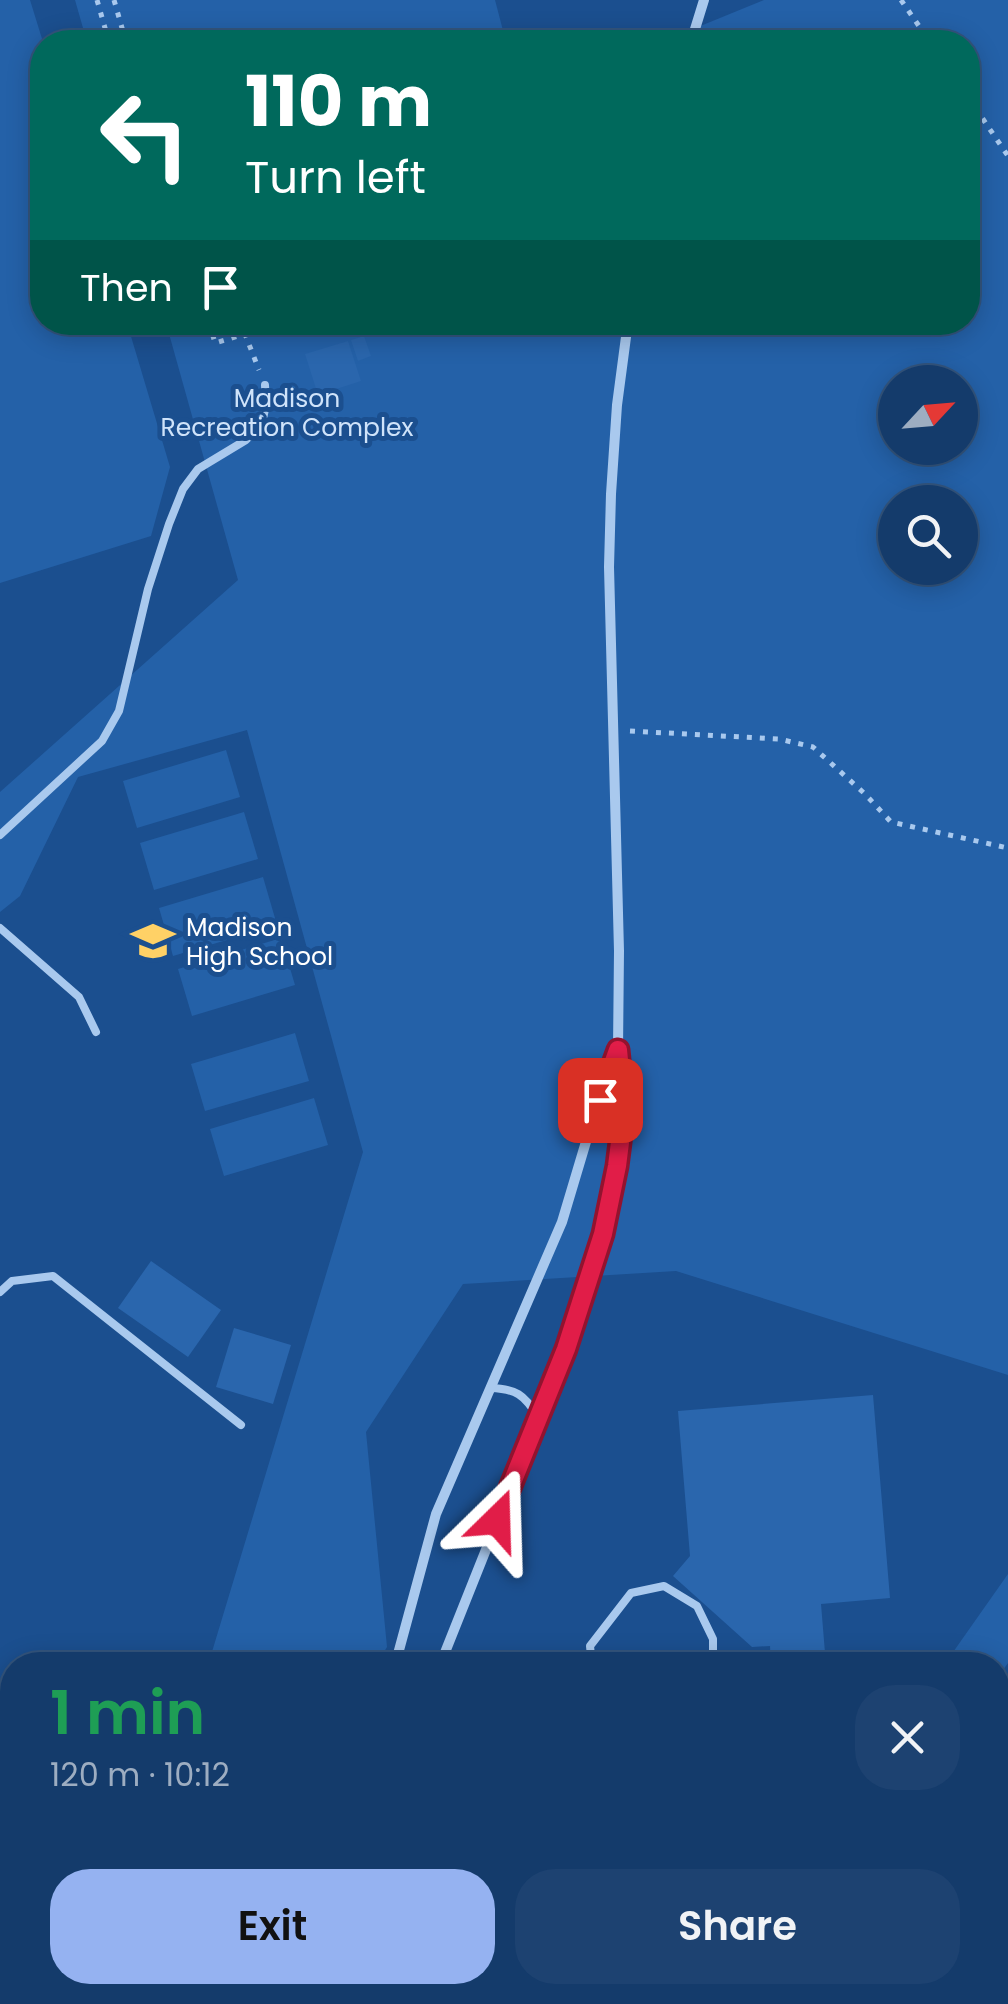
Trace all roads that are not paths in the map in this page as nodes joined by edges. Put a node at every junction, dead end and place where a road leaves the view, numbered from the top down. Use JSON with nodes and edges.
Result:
{"nodes":[{"id":1,"x":704,"y":0,"type":"edge"},
{"id":2,"x":695,"y":30,"type":"edge"},
{"id":3,"x":626,"y":335,"type":"edge"},
{"id":4,"x":265,"y":385,"type":"road end"},
{"id":5,"x":0,"y":835,"type":"edge"},
{"id":6,"x":0,"y":928,"type":"edge"},
{"id":7,"x":96,"y":1032,"type":"dead end"},
{"id":8,"x":618,"y":1050,"type":"junction"},
{"id":9,"x":0,"y":1292,"type":"edge"},
{"id":10,"x":489,"y":1388,"type":"junction"},
{"id":11,"x":538,"y":1416,"type":"junction"},
{"id":12,"x":241,"y":1425,"type":"dead end"},
{"id":13,"x":399,"y":1652,"type":"edge"},
{"id":14,"x":445,"y":1652,"type":"edge"},
{"id":15,"x":591,"y":1652,"type":"edge"},
{"id":16,"x":713,"y":1652,"type":"edge"}],
"edges":[{"from":1,"to":2,"type":"street"},
{"from":3,"to":8,"type":"street"},
{"from":4,"to":5,"type":"lane"},
{"from":6,"to":7,"type":"lane"},
{"from":8,"to":10,"type":"street"},
{"from":8,"to":11,"type":"street"},
{"from":9,"to":12,"type":"lane"},
{"from":10,"to":11,"type":"lane"},
{"from":10,"to":13,"type":"street"},
{"from":11,"to":14,"type":"street"},
{"from":15,"to":16,"type":"lane"}]}
